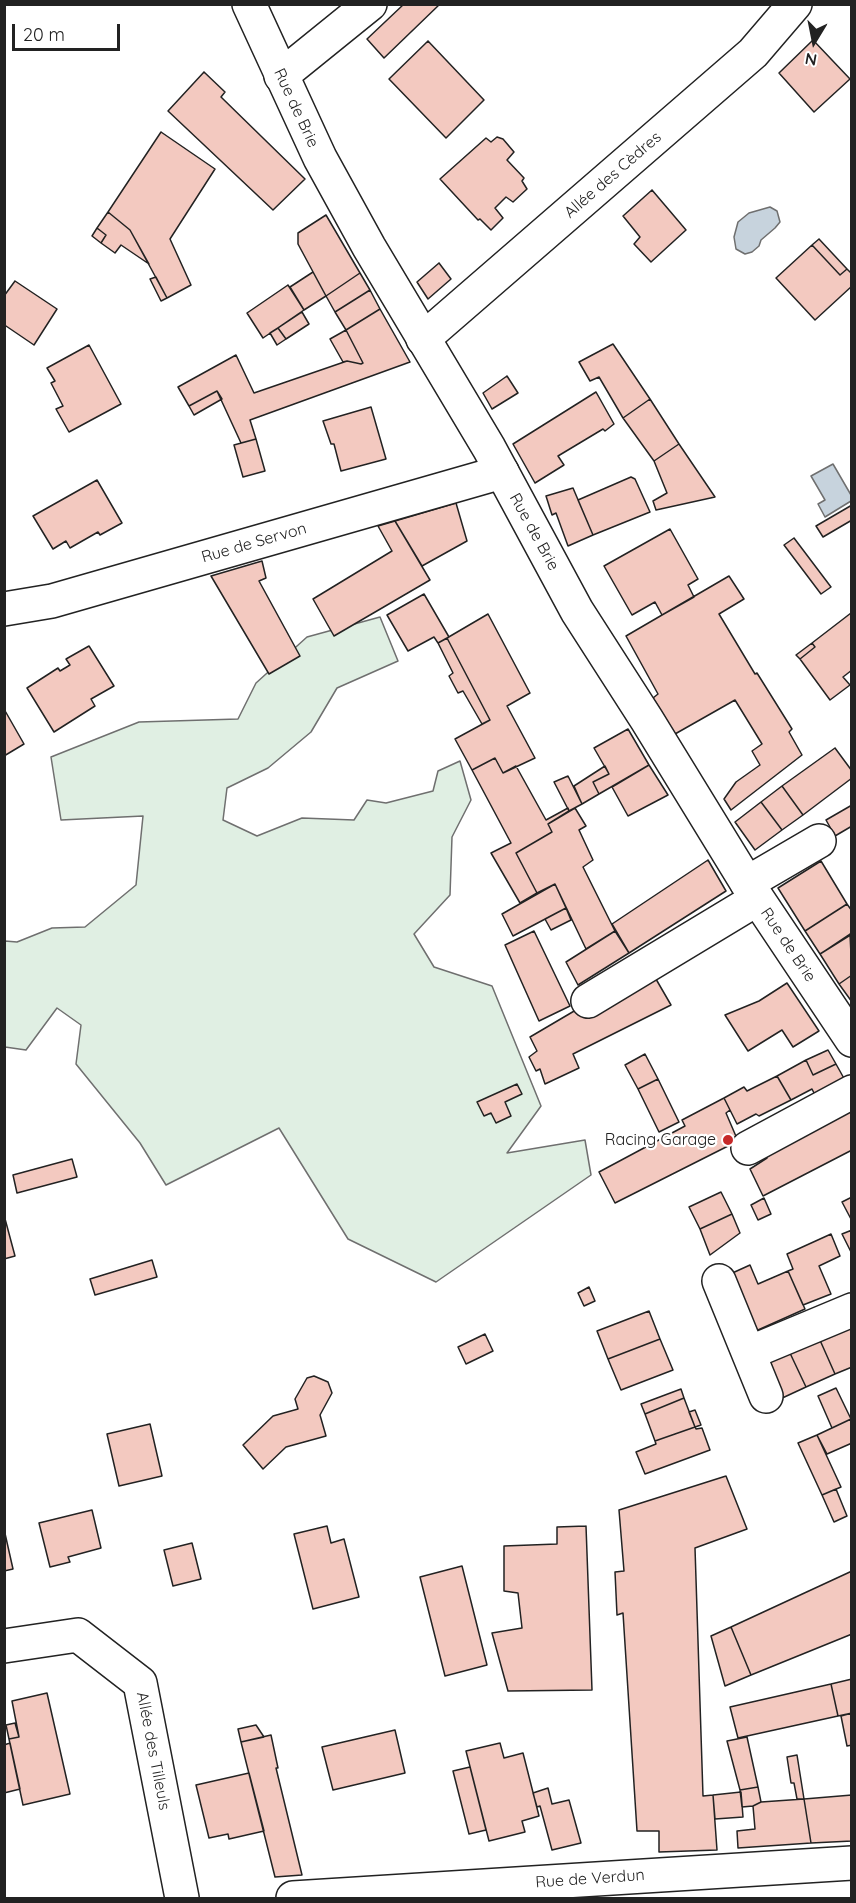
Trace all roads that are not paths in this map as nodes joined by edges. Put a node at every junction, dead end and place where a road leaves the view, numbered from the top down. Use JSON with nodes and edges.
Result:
{"nodes":[{"id":1,"x":249,"y":4,"type":"edge"},
{"id":2,"x":370,"y":4,"type":"edge"},
{"id":3,"x":795,"y":4,"type":"edge"},
{"id":4,"x":281,"y":76,"type":"junction"},
{"id":5,"x":423,"y":339,"type":"junction"},
{"id":6,"x":501,"y":472,"type":"junction"},
{"id":7,"x":4,"y":609,"type":"edge"},
{"id":8,"x":819,"y":841,"type":"dead end"},
{"id":9,"x":752,"y":891,"type":"junction"},
{"id":10,"x":588,"y":1001,"type":"dead end"},
{"id":11,"x":851,"y":1037,"type":"edge"},
{"id":12,"x":852,"y":1092,"type":"edge"},
{"id":13,"x":748,"y":1148,"type":"dead end"},
{"id":14,"x":719,"y":1281,"type":"dead end"},
{"id":15,"x":852,"y":1310,"type":"edge"},
{"id":16,"x":749,"y":1353,"type":"junction"},
{"id":17,"x":766,"y":1396,"type":"dead end"},
{"id":18,"x":4,"y":1646,"type":"edge"},
{"id":19,"x":852,"y":1863,"type":"edge"},
{"id":20,"x":507,"y":1892,"type":"edge"},
{"id":21,"x":182,"y":1899,"type":"edge"},
{"id":22,"x":293,"y":1899,"type":"edge"}],
"edges":[{"from":1,"to":4,"type":"street","name":"Rue de Brie"},
{"from":2,"to":4,"type":"street"},
{"from":3,"to":5,"type":"street","name":"Allée des Cèdres"},
{"from":4,"to":5,"type":"street","name":"Rue de Brie"},
{"from":5,"to":6,"type":"street","name":"Rue de Brie"},
{"from":6,"to":7,"type":"street","name":"Rue de Servon"},
{"from":6,"to":9,"type":"street","name":"Rue de Brie"},
{"from":8,"to":9,"type":"street"},
{"from":9,"to":10,"type":"street"},
{"from":9,"to":11,"type":"street","name":"Rue de Brie"},
{"from":12,"to":13,"type":"street"},
{"from":14,"to":16,"type":"street"},
{"from":15,"to":16,"type":"street"},
{"from":16,"to":17,"type":"street"},
{"from":18,"to":21,"type":"street","name":"Allée des Tilleuls"},
{"from":19,"to":20,"type":"street","name":"Rue de Verdun"},
{"from":20,"to":22,"type":"street","name":"Rue de Verdun"}]}
